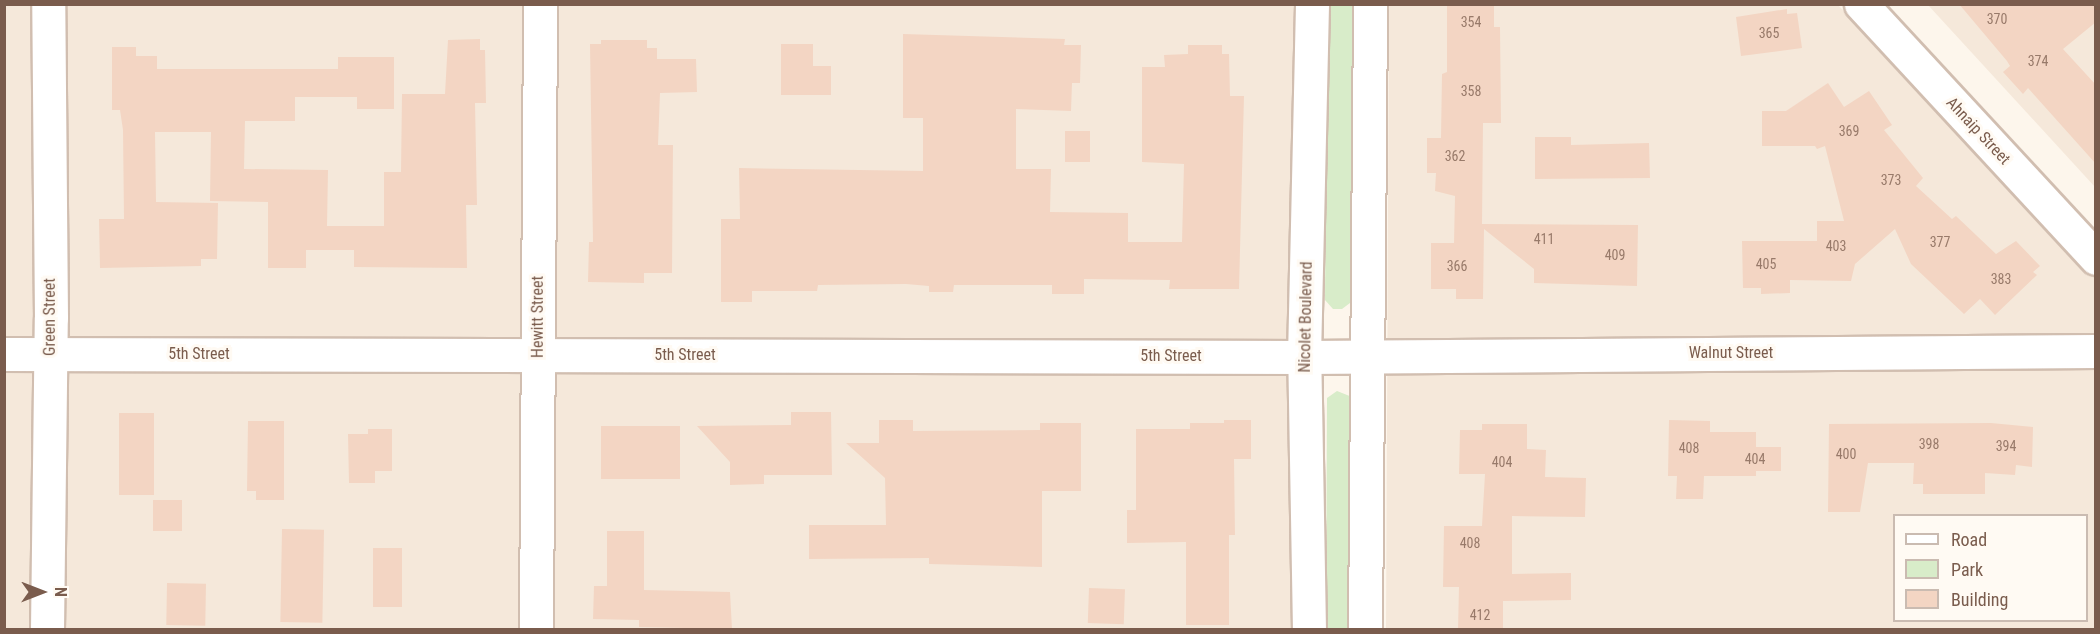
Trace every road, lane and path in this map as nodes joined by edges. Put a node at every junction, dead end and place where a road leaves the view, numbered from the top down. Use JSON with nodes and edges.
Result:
{"nodes":[{"id":1,"x":48,"y":4,"type":"edge"},
{"id":2,"x":540,"y":4,"type":"edge"},
{"id":3,"x":1312,"y":4,"type":"edge"},
{"id":4,"x":1370,"y":4,"type":"edge"},
{"id":5,"x":1861,"y":4,"type":"edge"},
{"id":6,"x":2096,"y":258,"type":"edge"},
{"id":7,"x":2096,"y":351,"type":"edge"},
{"id":8,"x":4,"y":354,"type":"edge"},
{"id":9,"x":51,"y":354,"type":"junction"},
{"id":10,"x":538,"y":355,"type":"junction"},
{"id":11,"x":1366,"y":356,"type":"junction"},
{"id":12,"x":1304,"y":357,"type":"junction"},
{"id":13,"x":47,"y":630,"type":"edge"},
{"id":14,"x":536,"y":630,"type":"edge"},
{"id":15,"x":1309,"y":630,"type":"edge"},
{"id":16,"x":1365,"y":630,"type":"edge"}],
"edges":[{"from":1,"to":9,"type":"street","name":"Green Street"},
{"from":2,"to":10,"type":"street","name":"Hewitt Street"},
{"from":3,"to":12,"type":"street","name":"Nicolet Boulevard"},
{"from":4,"to":11,"type":"street"},
{"from":5,"to":6,"type":"street","name":"Ahnaip Street"},
{"from":7,"to":11,"type":"street","name":"Walnut Street"},
{"from":8,"to":9,"type":"street","name":"5th Street"},
{"from":9,"to":10,"type":"street","name":"5th Street"},
{"from":9,"to":13,"type":"street","name":"Green Street"},
{"from":10,"to":12,"type":"street","name":"5th Street"},
{"from":10,"to":14,"type":"street","name":"Hewitt Street"},
{"from":11,"to":12,"type":"street","name":"5th Street"},
{"from":11,"to":16,"type":"street"},
{"from":12,"to":15,"type":"street","name":"Nicolet Boulevard"}]}
